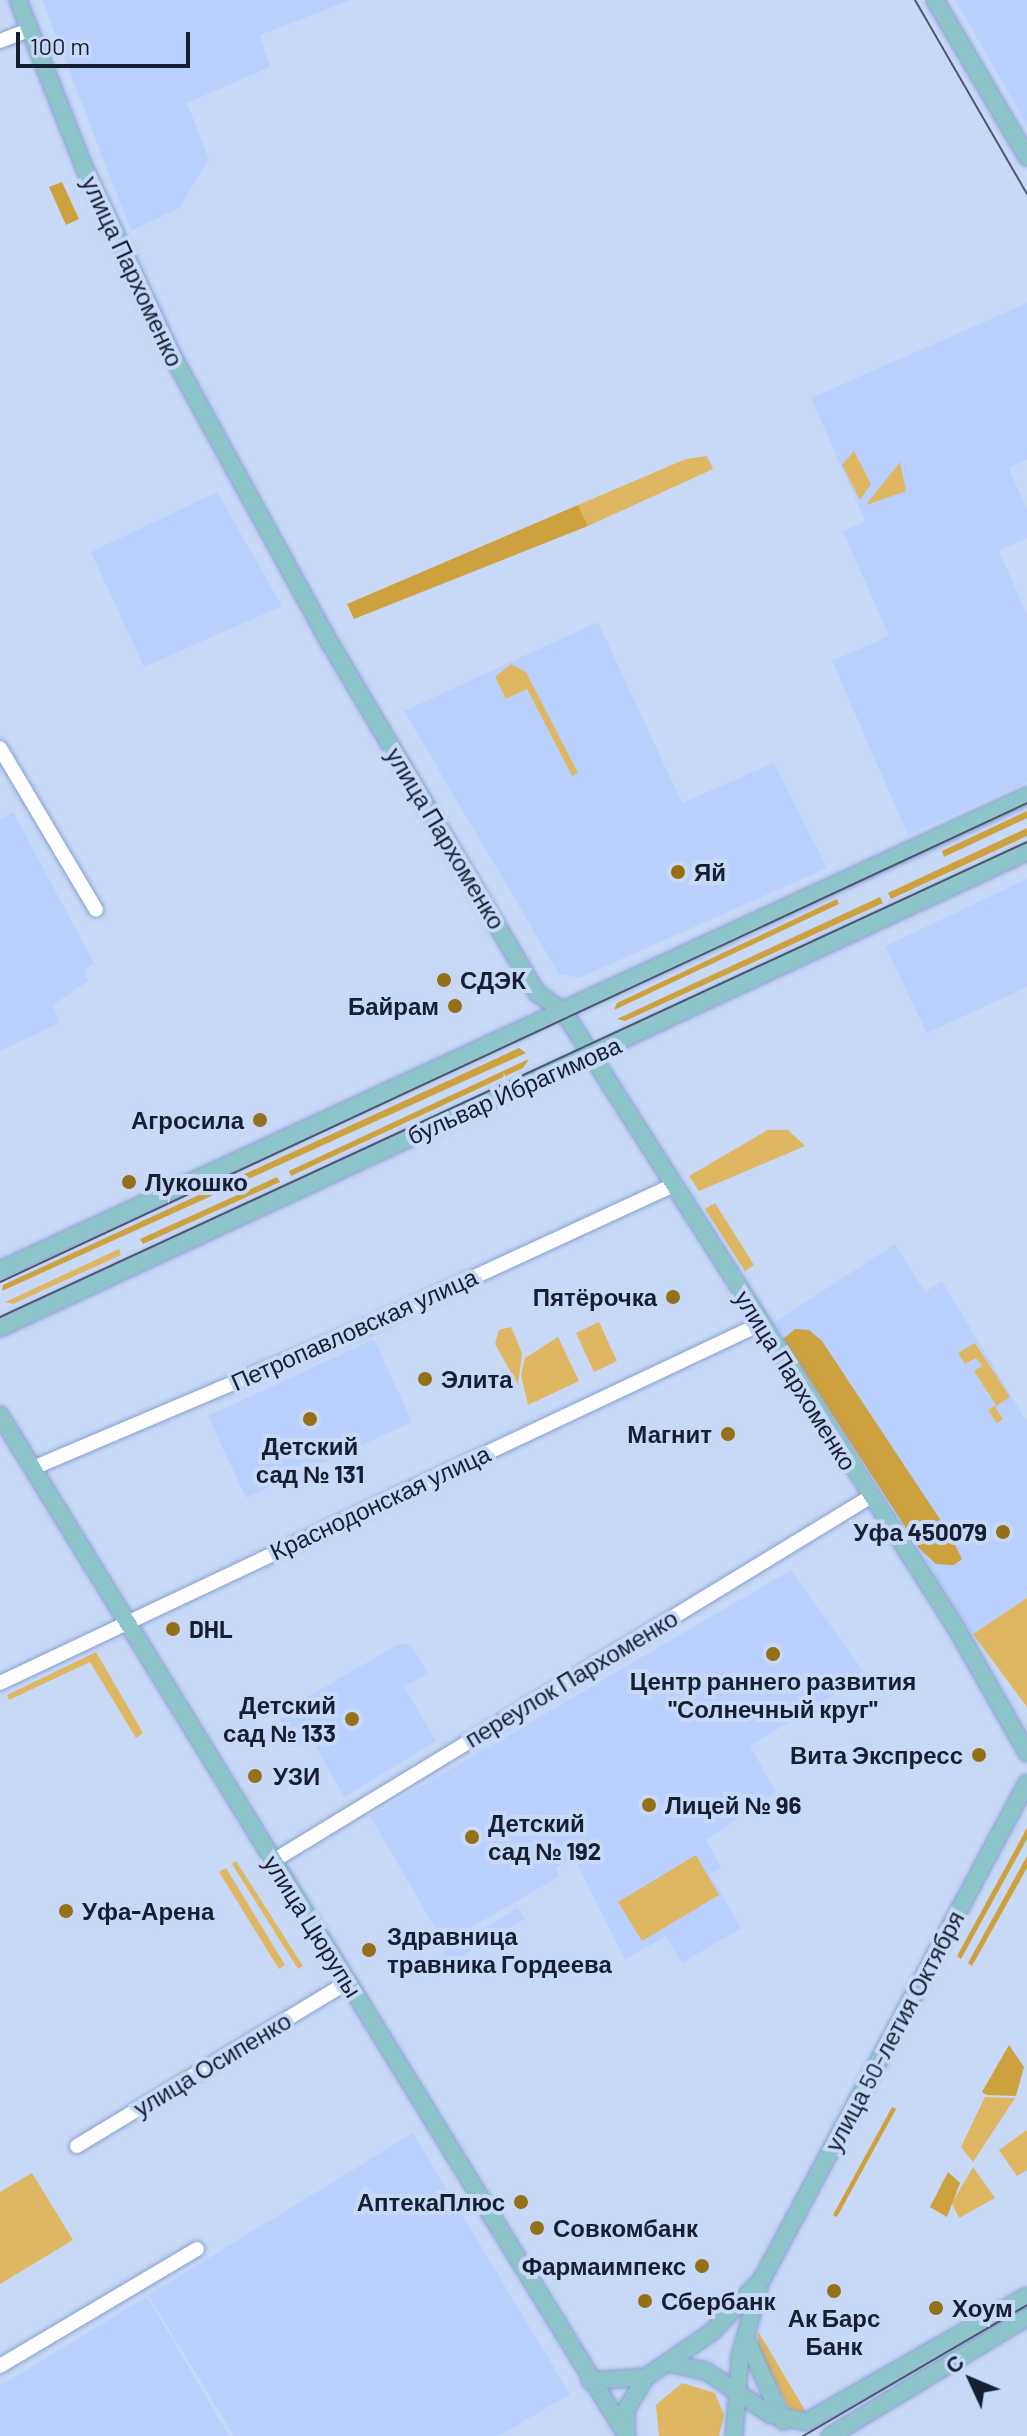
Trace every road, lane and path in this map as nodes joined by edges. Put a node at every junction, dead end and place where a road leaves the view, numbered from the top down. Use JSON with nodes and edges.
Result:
{"nodes":[{"id":1,"x":18,"y":0,"type":"edge"},
{"id":2,"x":935,"y":0,"type":"edge"},
{"id":3,"x":28,"y":30,"type":"junction"},
{"id":4,"x":0,"y":41,"type":"edge"},
{"id":5,"x":1027,"y":157,"type":"edge"},
{"id":6,"x":0,"y":748,"type":"edge"},
{"id":7,"x":1027,"y":796,"type":"edge"},
{"id":8,"x":1027,"y":852,"type":"edge"},
{"id":9,"x":96,"y":910,"type":"dead end"},
{"id":10,"x":564,"y":1012,"type":"junction"},
{"id":11,"x":587,"y":1057,"type":"junction"},
{"id":12,"x":673,"y":1185,"type":"junction"},
{"id":13,"x":0,"y":1270,"type":"edge"},
{"id":14,"x":760,"y":1324,"type":"junction"},
{"id":15,"x":0,"y":1328,"type":"edge"},
{"id":16,"x":0,"y":1415,"type":"edge"},
{"id":17,"x":33,"y":1468,"type":"junction"},
{"id":18,"x":870,"y":1497,"type":"junction"},
{"id":19,"x":124,"y":1622,"type":"junction"},
{"id":20,"x":0,"y":1683,"type":"edge"},
{"id":21,"x":1027,"y":1753,"type":"edge"},
{"id":22,"x":1027,"y":1783,"type":"edge"},
{"id":23,"x":273,"y":1861,"type":"junction"},
{"id":24,"x":348,"y":1982,"type":"junction"},
{"id":25,"x":77,"y":2146,"type":"dead end"},
{"id":26,"x":197,"y":2249,"type":"dead end"},
{"id":27,"x":762,"y":2279,"type":"junction"},
{"id":28,"x":1027,"y":2296,"type":"edge"},
{"id":29,"x":1027,"y":2317,"type":"edge"},
{"id":30,"x":746,"y":2338,"type":"junction"},
{"id":31,"x":668,"y":2363,"type":"junction"},
{"id":32,"x":0,"y":2366,"type":"edge"},
{"id":33,"x":646,"y":2377,"type":"junction"},
{"id":34,"x":590,"y":2381,"type":"junction"},
{"id":35,"x":739,"y":2397,"type":"junction"},
{"id":36,"x":783,"y":2421,"type":"junction"},
{"id":37,"x":627,"y":2436,"type":"edge"},
{"id":38,"x":734,"y":2436,"type":"edge"},
{"id":39,"x":746,"y":2436,"type":"edge"},
{"id":40,"x":830,"y":2436,"type":"edge"}],
"edges":[{"from":1,"to":3,"type":"main road","name":"улица Пархоменко"},
{"from":2,"to":5,"type":"main road"},
{"from":3,"to":4,"type":"street"},
{"from":3,"to":10,"type":"main road","name":"улица Пархоменко"},
{"from":6,"to":9,"type":"street"},
{"from":7,"to":10,"type":"main road","name":"бульвар Ибрагимова"},
{"from":8,"to":11,"type":"main road","name":"бульвар Ибрагимова"},
{"from":10,"to":11,"type":"main road","name":"улица Пархоменко"},
{"from":10,"to":13,"type":"main road","name":"бульвар Ибрагимова"},
{"from":11,"to":12,"type":"main road","name":"улица Пархоменко"},
{"from":11,"to":15,"type":"main road","name":"бульвар Ибрагимова"},
{"from":12,"to":14,"type":"main road","name":"улица Пархоменко"},
{"from":12,"to":17,"type":"street","name":"Петропавловская улица"},
{"from":14,"to":18,"type":"main road","name":"улица Пархоменко"},
{"from":14,"to":19,"type":"street","name":"Краснодонская улица"},
{"from":16,"to":17,"type":"main road","name":"улица Цюрупы"},
{"from":17,"to":19,"type":"main road","name":"улица Цюрупы"},
{"from":18,"to":21,"type":"main road","name":"улица Пархоменко"},
{"from":18,"to":23,"type":"street","name":"переулок Пархоменко"},
{"from":19,"to":20,"type":"street","name":"Краснодонская улица"},
{"from":19,"to":23,"type":"main road","name":"улица Цюрупы"},
{"from":22,"to":27,"type":"main road","name":"улица 50-летия Октября"},
{"from":23,"to":24,"type":"main road","name":"улица Цюрупы"},
{"from":24,"to":25,"type":"street","name":"улица Осипенко"},
{"from":24,"to":34,"type":"main road","name":"улица Цюрупы"},
{"from":26,"to":32,"type":"street"},
{"from":27,"to":30,"type":"main road","name":"улица 50-летия Октября"},
{"from":27,"to":31,"type":"main road","name":"улица 50-летия Октября"},
{"from":28,"to":36,"type":"main road"},
{"from":29,"to":40,"type":"main road"},
{"from":30,"to":35,"type":"main road","name":"улица 50-летия Октября"},
{"from":30,"to":36,"type":"main road"},
{"from":31,"to":33,"type":"main road","name":"улица 50-летия Октября"},
{"from":31,"to":35,"type":"main road"},
{"from":33,"to":34,"type":"main road"},
{"from":33,"to":37,"type":"main road"},
{"from":34,"to":37,"type":"main road","name":"улица Цюрупы"},
{"from":35,"to":36,"type":"main road"},
{"from":35,"to":38,"type":"main road","name":"улица 50-летия Октября"},
{"from":35,"to":39,"type":"main road"}]}
